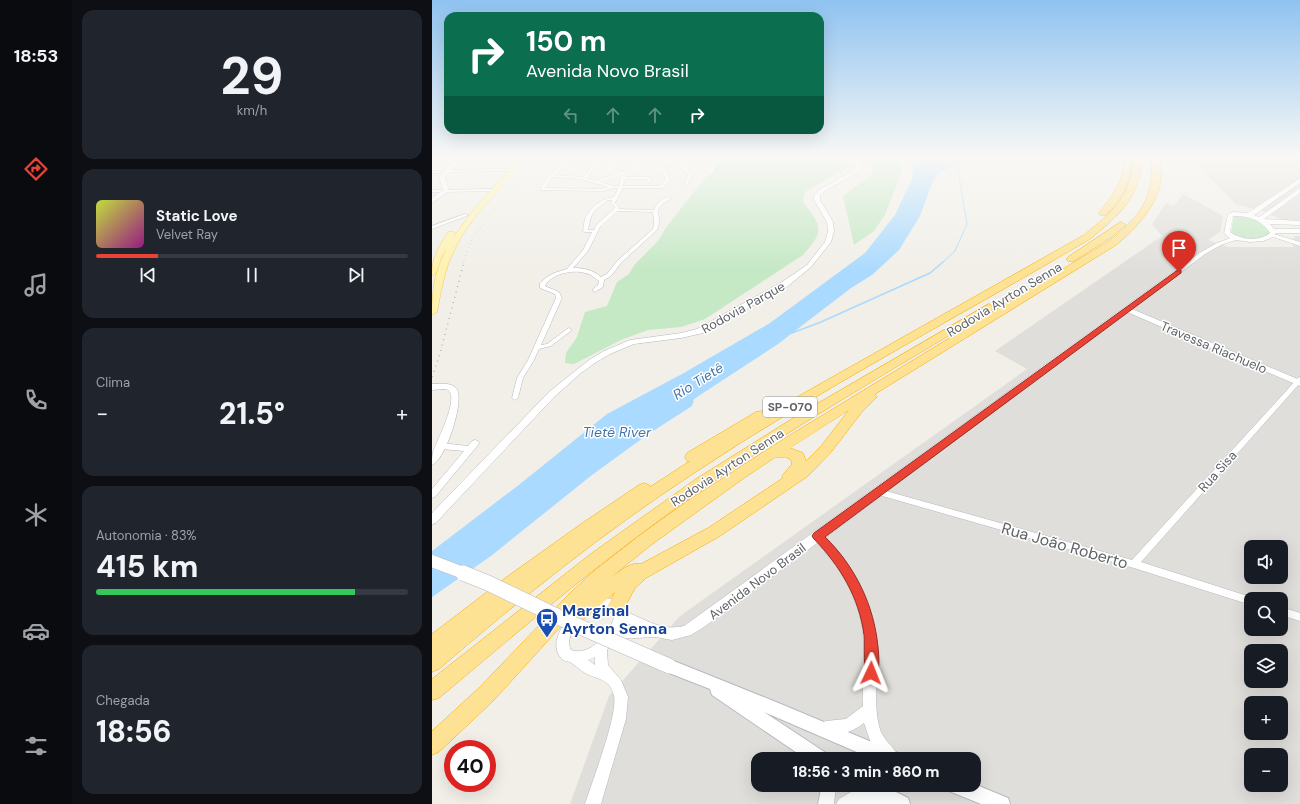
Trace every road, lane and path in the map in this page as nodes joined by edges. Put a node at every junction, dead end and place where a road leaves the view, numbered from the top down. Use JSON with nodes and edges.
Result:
{"nodes":[{"id":1,"x":484,"y":196,"type":"edge"},
{"id":2,"x":491,"y":196,"type":"edge"},
{"id":3,"x":817,"y":196,"type":"edge"},
{"id":4,"x":1117,"y":196,"type":"edge"},
{"id":5,"x":1129,"y":196,"type":"edge"},
{"id":6,"x":1144,"y":196,"type":"edge"},
{"id":7,"x":1152,"y":196,"type":"edge"},
{"id":8,"x":1278,"y":196,"type":"edge"},
{"id":9,"x":1293,"y":196,"type":"edge"},
{"id":10,"x":615,"y":198,"type":"joint"},
{"id":11,"x":668,"y":198,"type":"dead end"},
{"id":12,"x":616,"y":210,"type":"junction"},
{"id":13,"x":656,"y":211,"type":"junction"},
{"id":14,"x":467,"y":215,"type":"junction"},
{"id":15,"x":1248,"y":216,"type":"junction"},
{"id":16,"x":1263,"y":221,"type":"junction"},
{"id":17,"x":1300,"y":223,"type":"edge"},
{"id":18,"x":432,"y":228,"type":"edge"},
{"id":19,"x":596,"y":231,"type":"junction"},
{"id":20,"x":1300,"y":231,"type":"edge"},
{"id":21,"x":1227,"y":233,"type":"junction"},
{"id":22,"x":1272,"y":233,"type":"junction"},
{"id":23,"x":1236,"y":238,"type":"junction"},
{"id":24,"x":1219,"y":244,"type":"junction"},
{"id":25,"x":1300,"y":244,"type":"edge"},
{"id":26,"x":434,"y":265,"type":"edge"},
{"id":27,"x":568,"y":270,"type":"junction"},
{"id":28,"x":432,"y":273,"type":"edge"},
{"id":29,"x":601,"y":280,"type":"junction"},
{"id":30,"x":1046,"y":284,"type":"junction"},
{"id":31,"x":595,"y":290,"type":"dead end"},
{"id":32,"x":1128,"y":310,"type":"junction"},
{"id":33,"x":432,"y":312,"type":"edge"},
{"id":34,"x":569,"y":330,"type":"dead end"},
{"id":35,"x":942,"y":336,"type":"junction"},
{"id":36,"x":537,"y":348,"type":"junction"},
{"id":37,"x":897,"y":376,"type":"junction"},
{"id":38,"x":1299,"y":381,"type":"edge"},
{"id":39,"x":435,"y":387,"type":"edge"},
{"id":40,"x":515,"y":398,"type":"dead end"},
{"id":41,"x":441,"y":446,"type":"junction"},
{"id":42,"x":772,"y":453,"type":"junction"},
{"id":43,"x":432,"y":461,"type":"edge"},
{"id":44,"x":879,"y":492,"type":"junction"},
{"id":45,"x":432,"y":495,"type":"edge"},
{"id":46,"x":432,"y":520,"type":"edge"},
{"id":47,"x":818,"y":536,"type":"junction"},
{"id":48,"x":432,"y":561,"type":"edge"},
{"id":49,"x":1134,"y":564,"type":"junction"},
{"id":50,"x":1244,"y":599,"type":"edge"},
{"id":51,"x":619,"y":611,"type":"junction"},
{"id":52,"x":581,"y":612,"type":"junction"},
{"id":53,"x":1288,"y":613,"type":"edge"},
{"id":54,"x":1300,"y":617,"type":"edge"},
{"id":55,"x":656,"y":631,"type":"junction"},
{"id":56,"x":614,"y":634,"type":"junction"},
{"id":57,"x":432,"y":645,"type":"edge"},
{"id":58,"x":601,"y":648,"type":"junction"},
{"id":59,"x":573,"y":658,"type":"junction"},
{"id":60,"x":432,"y":663,"type":"edge"},
{"id":61,"x":609,"y":676,"type":"junction"},
{"id":62,"x":697,"y":677,"type":"junction"},
{"id":63,"x":432,"y":691,"type":"edge"},
{"id":64,"x":869,"y":710,"type":"junction"},
{"id":65,"x":818,"y":728,"type":"junction"},
{"id":66,"x":432,"y":745,"type":"edge"},
{"id":67,"x":810,"y":752,"type":"edge"},
{"id":68,"x":876,"y":752,"type":"edge"},
{"id":69,"x":888,"y":752,"type":"edge"},
{"id":70,"x":828,"y":792,"type":"edge"},
{"id":71,"x":878,"y":792,"type":"edge"},
{"id":72,"x":972,"y":792,"type":"edge"},
{"id":73,"x":895,"y":801,"type":"edge"},
{"id":74,"x":593,"y":804,"type":"edge"},
{"id":75,"x":826,"y":804,"type":"edge"},
{"id":76,"x":844,"y":804,"type":"edge"},
{"id":77,"x":1002,"y":804,"type":"edge"}],
"edges":[{"from":1,"to":14,"type":"main road"},
{"from":2,"to":33,"type":"main road"},
{"from":3,"to":46,"type":"street","name":"Rodovia Parque"},
{"from":4,"to":57,"type":"highway","name":"Rodovia Ayrton Senna","number":"SP-070"},
{"from":5,"to":60,"type":"highway","name":"Rodovia Ayrton Senna","number":"SP-070"},
{"from":6,"to":35,"type":"highway","name":"Rodovia Ayrton Senna","number":"SP-070"},
{"from":7,"to":30,"type":"highway"},
{"from":8,"to":15,"type":"street"},
{"from":9,"to":16,"type":"street"},
{"from":10,"to":12,"type":"street"},
{"from":10,"to":19,"type":"street"},
{"from":11,"to":13,"type":"street"},
{"from":12,"to":13,"type":"street"},
{"from":12,"to":19,"type":"street"},
{"from":13,"to":29,"type":"street"},
{"from":14,"to":18,"type":"street"},
{"from":14,"to":26,"type":"main road"},
{"from":15,"to":16,"type":"street"},
{"from":15,"to":21,"type":"street"},
{"from":16,"to":17,"type":"street"},
{"from":16,"to":22,"type":"street"},
{"from":19,"to":27,"type":"street"},
{"from":20,"to":22,"type":"street"},
{"from":21,"to":23,"type":"street"},
{"from":21,"to":24,"type":"street","name":"Avenida Novo Brasil"},
{"from":22,"to":23,"type":"street"},
{"from":22,"to":25,"type":"street"},
{"from":23,"to":24,"type":"street","name":"Avenida Novo Brasil"},
{"from":24,"to":32,"type":"street","name":"Avenida Novo Brasil"},
{"from":26,"to":28,"type":"main road"},
{"from":27,"to":29,"type":"street"},
{"from":27,"to":36,"type":"street"},
{"from":29,"to":31,"type":"street"},
{"from":30,"to":35,"type":"highway"},
{"from":30,"to":37,"type":"highway"},
{"from":32,"to":38,"type":"street","name":"Travessa Riachuelo"},
{"from":32,"to":44,"type":"street","name":"Avenida Novo Brasil"},
{"from":34,"to":36,"type":"street"},
{"from":35,"to":63,"type":"highway","name":"Rodovia Ayrton Senna","number":"SP-070"},
{"from":36,"to":40,"type":"street"},
{"from":37,"to":42,"type":"highway"},
{"from":37,"to":51,"type":"highway"},
{"from":38,"to":49,"type":"street","name":"Rua Sisa"},
{"from":39,"to":41,"type":"street"},
{"from":41,"to":43,"type":"street"},
{"from":41,"to":45,"type":"street"},
{"from":42,"to":52,"type":"highway"},
{"from":42,"to":66,"type":"highway"},
{"from":44,"to":47,"type":"street","name":"Avenida Novo Brasil"},
{"from":44,"to":49,"type":"street","name":"Rua João Roberto"},
{"from":47,"to":55,"type":"street","name":"Avenida Novo Brasil"},
{"from":47,"to":64,"type":"street"},
{"from":48,"to":62,"type":"main road","bridge":true},
{"from":49,"to":50,"type":"street","name":"Rua João Roberto"},
{"from":51,"to":52,"type":"street"},
{"from":51,"to":55,"type":"street","name":"Avenida Novo Brasil"},
{"from":51,"to":56,"type":"street"},
{"from":52,"to":59,"type":"street"},
{"from":53,"to":54,"type":"street"},
{"from":55,"to":56,"type":"street","name":"Avenida Novo Brasil"},
{"from":56,"to":58,"type":"street"},
{"from":58,"to":59,"type":"street"},
{"from":58,"to":61,"type":"street"},
{"from":59,"to":61,"type":"street"},
{"from":61,"to":74,"type":"street"},
{"from":62,"to":65,"type":"main road"},
{"from":62,"to":67,"type":"main road"},
{"from":64,"to":65,"type":"street"},
{"from":64,"to":69,"type":"street"},
{"from":65,"to":68,"type":"main road"},
{"from":70,"to":75,"type":"street"},
{"from":71,"to":73,"type":"main road"},
{"from":72,"to":77,"type":"main road"},
{"from":73,"to":76,"type":"street"}]}
